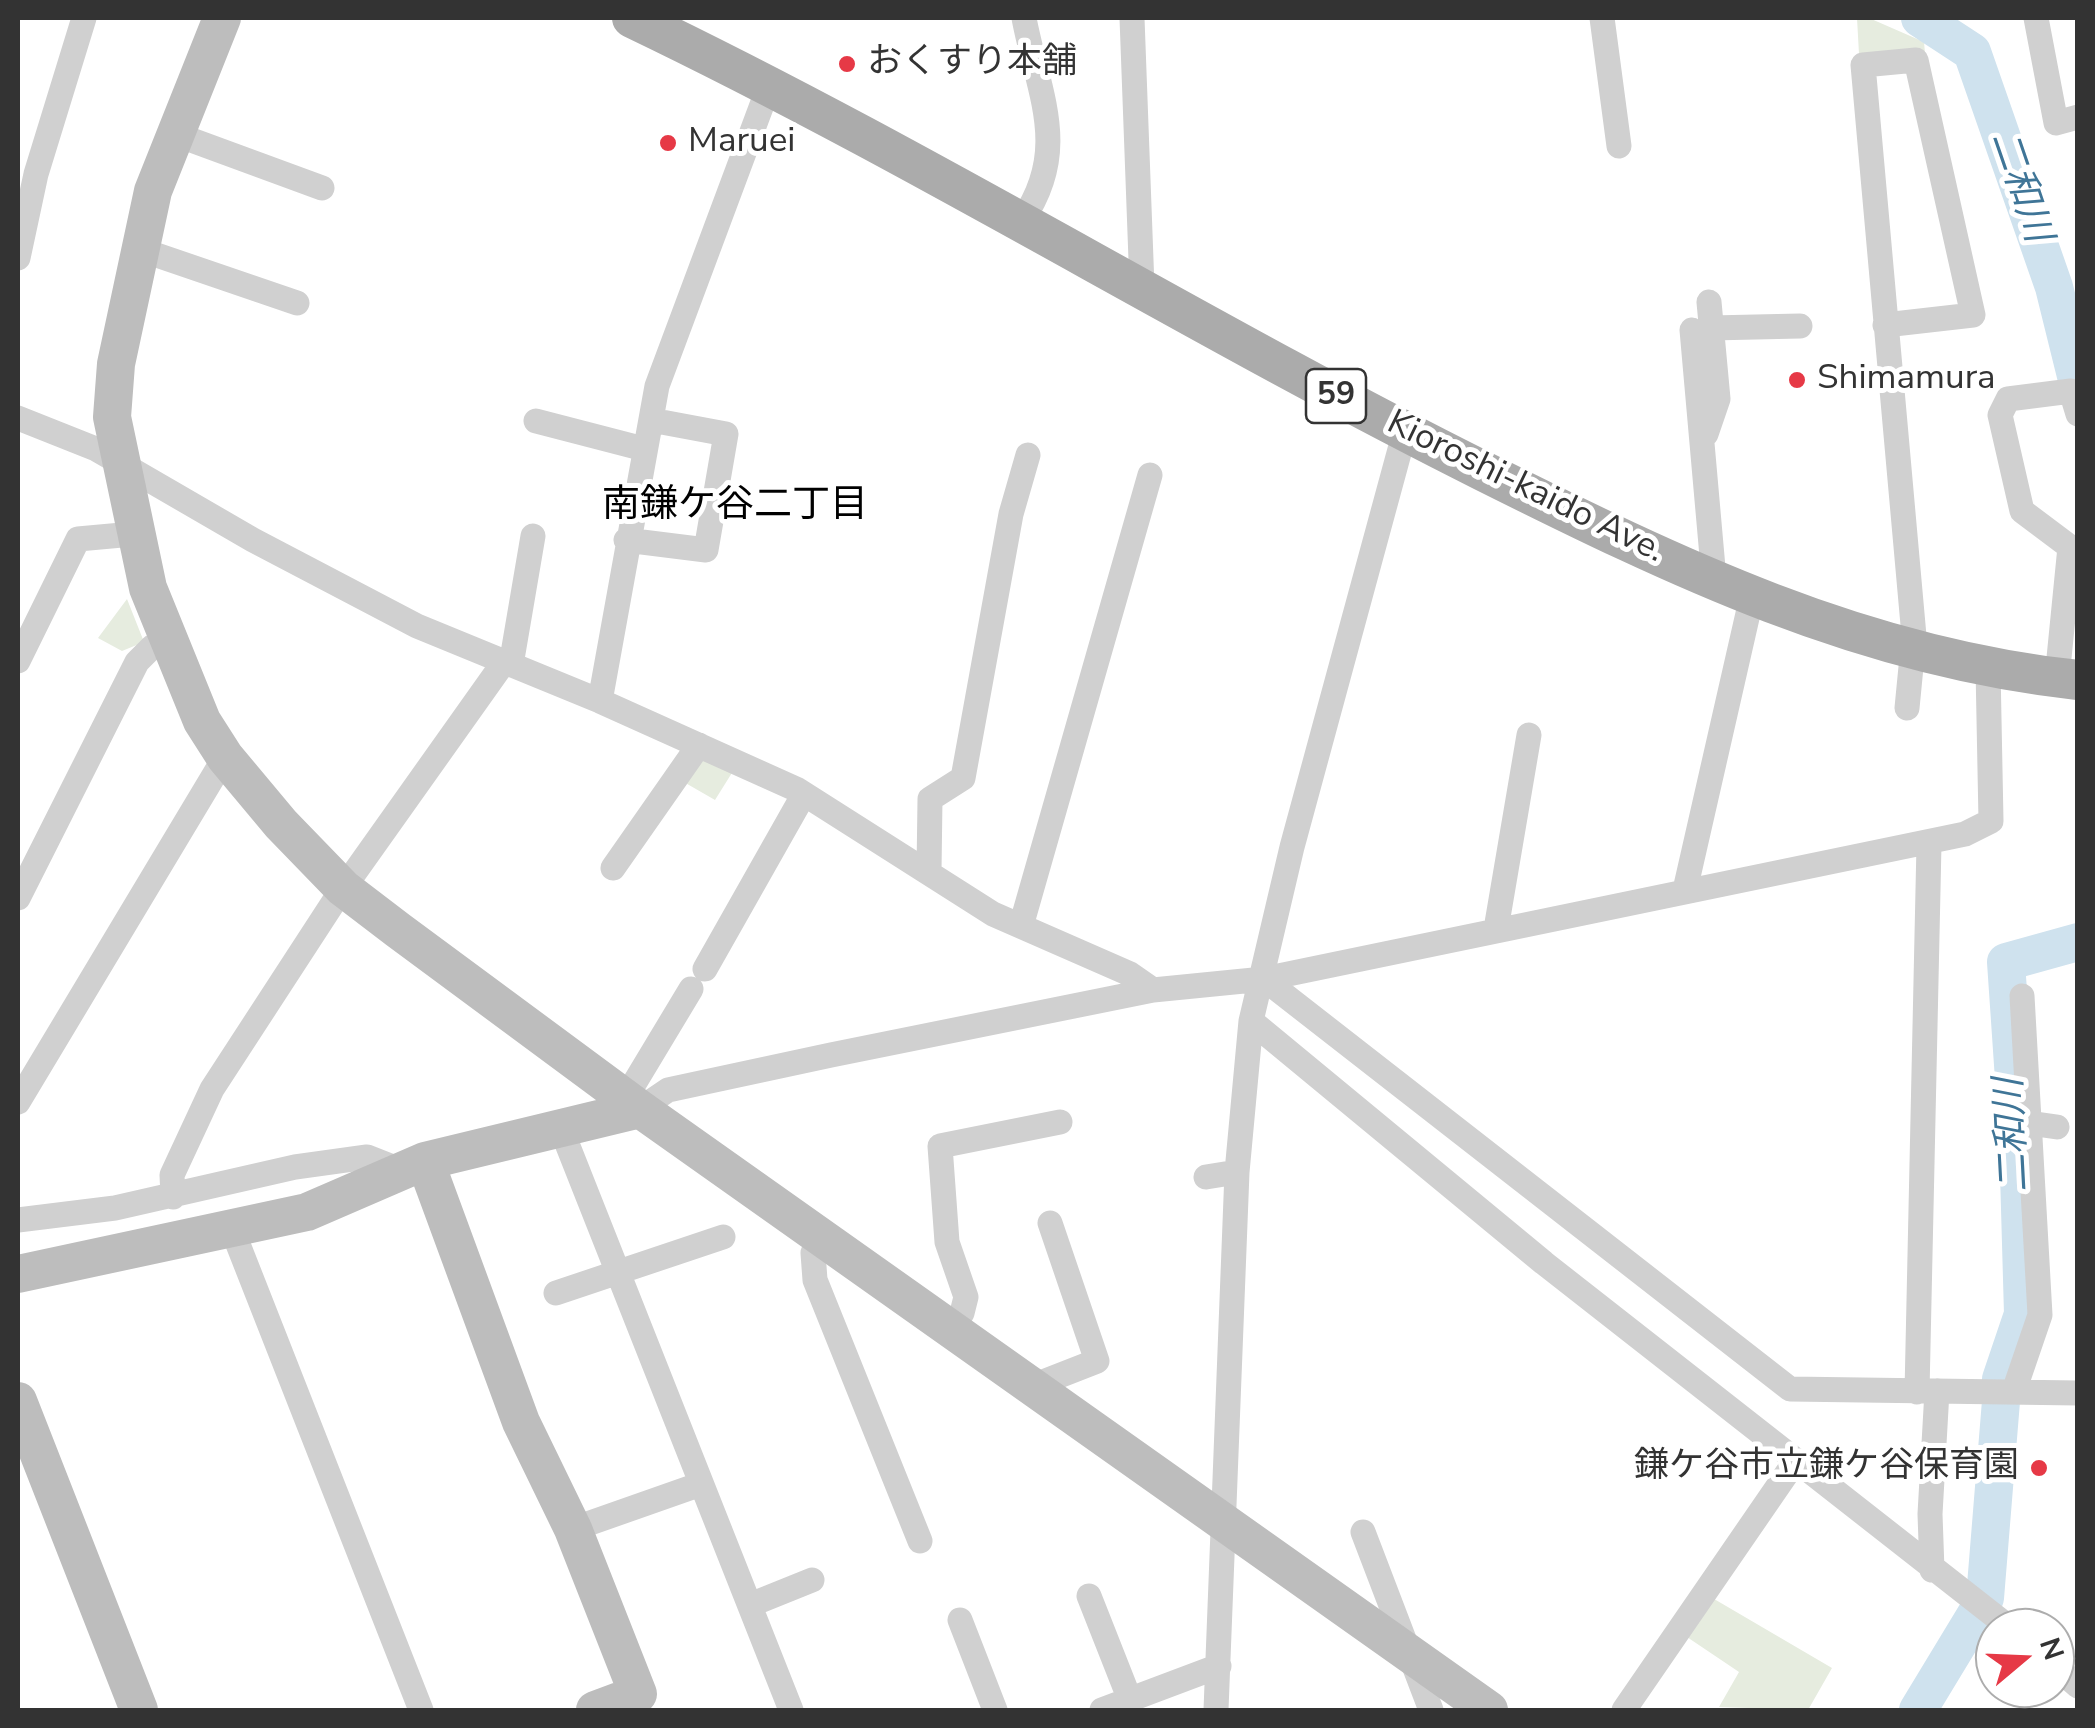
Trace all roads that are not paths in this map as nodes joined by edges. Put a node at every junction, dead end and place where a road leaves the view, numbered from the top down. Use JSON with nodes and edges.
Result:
{"nodes":[{"id":1,"x":84,"y":18,"type":"edge"},
{"id":2,"x":222,"y":18,"type":"edge"},
{"id":3,"x":632,"y":18,"type":"edge"},
{"id":4,"x":1024,"y":18,"type":"edge"},
{"id":5,"x":1132,"y":18,"type":"edge"},
{"id":6,"x":1602,"y":18,"type":"edge"},
{"id":7,"x":2036,"y":18,"type":"edge"},
{"id":8,"x":683,"y":30,"type":"edge"},
{"id":9,"x":769,"y":86,"type":"junction"},
{"id":10,"x":2078,"y":117,"type":"edge"},
{"id":11,"x":175,"y":134,"type":"junction"},
{"id":12,"x":1619,"y":146,"type":"dead end"},
{"id":13,"x":322,"y":188,"type":"dead end"},
{"id":14,"x":1022,"y":220,"type":"junction"},
{"id":15,"x":139,"y":249,"type":"junction"},
{"id":16,"x":18,"y":258,"type":"edge"},
{"id":17,"x":1142,"y":287,"type":"junction"},
{"id":18,"x":297,"y":302,"type":"dead end"},
{"id":19,"x":1885,"y":325,"type":"junction"},
{"id":20,"x":1800,"y":326,"type":"dead end"},
{"id":21,"x":2078,"y":414,"type":"edge"},
{"id":22,"x":18,"y":418,"type":"edge"},
{"id":23,"x":650,"y":420,"type":"junction"},
{"id":24,"x":536,"y":421,"type":"dead end"},
{"id":25,"x":1405,"y":432,"type":"junction"},
{"id":26,"x":644,"y":449,"type":"junction"},
{"id":27,"x":1028,"y":455,"type":"dead end"},
{"id":28,"x":118,"y":463,"type":"junction"},
{"id":29,"x":1150,"y":475,"type":"dead end"},
{"id":30,"x":133,"y":534,"type":"junction"},
{"id":31,"x":533,"y":536,"type":"dead end"},
{"id":32,"x":626,"y":540,"type":"junction"},
{"id":33,"x":2074,"y":544,"type":"edge"},
{"id":34,"x":1714,"y":578,"type":"junction"},
{"id":35,"x":1752,"y":596,"type":"junction"},
{"id":36,"x":168,"y":642,"type":"junction"},
{"id":37,"x":1915,"y":652,"type":"junction"},
{"id":38,"x":18,"y":661,"type":"edge"},
{"id":39,"x":507,"y":664,"type":"junction"},
{"id":40,"x":1988,"y":668,"type":"junction"},
{"id":41,"x":2067,"y":679,"type":"edge"},
{"id":42,"x":600,"y":701,"type":"junction"},
{"id":43,"x":1907,"y":708,"type":"dead end"},
{"id":44,"x":1528,"y":735,"type":"dead end"},
{"id":45,"x":699,"y":746,"type":"junction"},
{"id":46,"x":225,"y":757,"type":"junction"},
{"id":47,"x":804,"y":794,"type":"junction"},
{"id":48,"x":1928,"y":844,"type":"junction"},
{"id":49,"x":614,"y":868,"type":"dead end"},
{"id":50,"x":929,"y":871,"type":"junction"},
{"id":51,"x":343,"y":888,"type":"junction"},
{"id":52,"x":1684,"y":890,"type":"junction"},
{"id":53,"x":18,"y":898,"type":"edge"},
{"id":54,"x":1021,"y":926,"type":"junction"},
{"id":55,"x":1496,"y":929,"type":"junction"},
{"id":56,"x":1264,"y":979,"type":"junction"},
{"id":57,"x":1153,"y":990,"type":"junction"},
{"id":58,"x":2022,"y":996,"type":"dead end"},
{"id":59,"x":1251,"y":1021,"type":"junction"},
{"id":60,"x":18,"y":1102,"type":"edge"},
{"id":61,"x":633,"y":1103,"type":"junction"},
{"id":62,"x":1060,"y":1122,"type":"dead end"},
{"id":63,"x":2029,"y":1123,"type":"junction"},
{"id":64,"x":2057,"y":1128,"type":"dead end"},
{"id":65,"x":562,"y":1131,"type":"junction"},
{"id":66,"x":413,"y":1166,"type":"junction"},
{"id":67,"x":1237,"y":1172,"type":"junction"},
{"id":68,"x":1206,"y":1176,"type":"dead end"},
{"id":69,"x":173,"y":1197,"type":"junction"},
{"id":70,"x":18,"y":1220,"type":"edge"},
{"id":71,"x":1050,"y":1224,"type":"dead end"},
{"id":72,"x":232,"y":1228,"type":"junction"},
{"id":73,"x":723,"y":1237,"type":"dead end"},
{"id":74,"x":830,"y":1242,"type":"junction"},
{"id":75,"x":616,"y":1272,"type":"junction"},
{"id":76,"x":18,"y":1274,"type":"edge"},
{"id":77,"x":556,"y":1293,"type":"dead end"},
{"id":78,"x":951,"y":1328,"type":"junction"},
{"id":79,"x":1033,"y":1386,"type":"junction"},
{"id":80,"x":2005,"y":1390,"type":"junction"},
{"id":81,"x":1927,"y":1392,"type":"junction"},
{"id":82,"x":2078,"y":1393,"type":"edge"},
{"id":83,"x":18,"y":1401,"type":"edge"},
{"id":84,"x":1794,"y":1463,"type":"junction"},
{"id":85,"x":701,"y":1484,"type":"junction"},
{"id":86,"x":1225,"y":1522,"type":"junction"},
{"id":87,"x":573,"y":1529,"type":"junction"},
{"id":88,"x":1363,"y":1532,"type":"dead end"},
{"id":89,"x":920,"y":1541,"type":"dead end"},
{"id":90,"x":1932,"y":1570,"type":"junction"},
{"id":91,"x":812,"y":1580,"type":"dead end"},
{"id":92,"x":1088,"y":1596,"type":"dead end"},
{"id":93,"x":750,"y":1604,"type":"junction"},
{"id":94,"x":1985,"y":1608,"type":"edge"},
{"id":95,"x":960,"y":1620,"type":"dead end"},
{"id":96,"x":1407,"y":1652,"type":"junction"},
{"id":97,"x":1219,"y":1666,"type":"junction"},
{"id":98,"x":1130,"y":1700,"type":"junction"},
{"id":99,"x":139,"y":1710,"type":"edge"},
{"id":100,"x":422,"y":1710,"type":"edge"},
{"id":101,"x":594,"y":1710,"type":"edge"},
{"id":102,"x":791,"y":1710,"type":"edge"},
{"id":103,"x":995,"y":1710,"type":"edge"},
{"id":104,"x":1102,"y":1710,"type":"edge"},
{"id":105,"x":1216,"y":1710,"type":"edge"},
{"id":106,"x":1432,"y":1710,"type":"edge"},
{"id":107,"x":1488,"y":1710,"type":"edge"},
{"id":108,"x":1624,"y":1710,"type":"edge"}],
"edges":[{"from":1,"to":16,"type":"street"},
{"from":2,"to":11,"type":"street"},
{"from":3,"to":8,"type":"main road","name":"Kioroshi-kaido Ave.","number":"59"},
{"from":4,"to":14,"type":"street"},
{"from":5,"to":17,"type":"street"},
{"from":6,"to":12,"type":"street"},
{"from":7,"to":10,"type":"street"},
{"from":8,"to":9,"type":"main road","name":"Kioroshi-kaido Ave.","number":"59"},
{"from":9,"to":14,"type":"main road","name":"Kioroshi-kaido Ave.","number":"59"},
{"from":9,"to":23,"type":"street"},
{"from":11,"to":13,"type":"street"},
{"from":11,"to":15,"type":"street"},
{"from":14,"to":17,"type":"main road","name":"Kioroshi-kaido Ave.","number":"59"},
{"from":15,"to":18,"type":"street"},
{"from":15,"to":28,"type":"street"},
{"from":17,"to":25,"type":"main road","name":"Kioroshi-kaido Ave.","number":"59"},
{"from":19,"to":19,"type":"street"},
{"from":19,"to":37,"type":"street"},
{"from":20,"to":34,"type":"street"},
{"from":21,"to":33,"type":"street"},
{"from":22,"to":28,"type":"street"},
{"from":23,"to":26,"type":"street"},
{"from":23,"to":32,"type":"street"},
{"from":24,"to":26,"type":"street"},
{"from":25,"to":34,"type":"main road","name":"Kioroshi-kaido Ave.","number":"59"},
{"from":25,"to":56,"type":"street"},
{"from":26,"to":32,"type":"street"},
{"from":27,"to":50,"type":"street"},
{"from":28,"to":30,"type":"street"},
{"from":28,"to":39,"type":"street"},
{"from":29,"to":54,"type":"street"},
{"from":30,"to":36,"type":"street"},
{"from":30,"to":38,"type":"street"},
{"from":31,"to":39,"type":"street"},
{"from":32,"to":42,"type":"street"},
{"from":33,"to":41,"type":"street"},
{"from":34,"to":35,"type":"main road","name":"Kioroshi-kaido Ave.","number":"59"},
{"from":35,"to":37,"type":"main road","name":"Kioroshi-kaido Ave.","number":"59"},
{"from":35,"to":52,"type":"street"},
{"from":36,"to":46,"type":"street"},
{"from":36,"to":53,"type":"street"},
{"from":37,"to":40,"type":"main road","name":"Kioroshi-kaido Ave.","number":"59"},
{"from":37,"to":43,"type":"street"},
{"from":39,"to":42,"type":"street"},
{"from":39,"to":51,"type":"street"},
{"from":40,"to":41,"type":"main road","name":"Kioroshi-kaido Ave.","number":"59"},
{"from":40,"to":48,"type":"street"},
{"from":42,"to":45,"type":"street"},
{"from":44,"to":55,"type":"street"},
{"from":45,"to":47,"type":"street"},
{"from":45,"to":49,"type":"street"},
{"from":46,"to":51,"type":"street"},
{"from":46,"to":60,"type":"street"},
{"from":47,"to":50,"type":"street"},
{"from":47,"to":61,"type":"street"},
{"from":48,"to":52,"type":"street"},
{"from":48,"to":81,"type":"street"},
{"from":50,"to":54,"type":"street"},
{"from":51,"to":61,"type":"street"},
{"from":51,"to":69,"type":"street"},
{"from":52,"to":55,"type":"street"},
{"from":54,"to":57,"type":"street"},
{"from":55,"to":56,"type":"street"},
{"from":56,"to":57,"type":"street"},
{"from":56,"to":59,"type":"street"},
{"from":56,"to":81,"type":"street"},
{"from":57,"to":61,"type":"street"},
{"from":58,"to":63,"type":"street"},
{"from":59,"to":67,"type":"street"},
{"from":59,"to":84,"type":"street"},
{"from":61,"to":65,"type":"street"},
{"from":61,"to":74,"type":"street"},
{"from":62,"to":78,"type":"street"},
{"from":63,"to":64,"type":"street"},
{"from":63,"to":80,"type":"street"},
{"from":65,"to":66,"type":"street"},
{"from":65,"to":75,"type":"street"},
{"from":66,"to":69,"type":"street"},
{"from":66,"to":72,"type":"street"},
{"from":66,"to":87,"type":"street"},
{"from":67,"to":68,"type":"street"},
{"from":67,"to":86,"type":"street"},
{"from":69,"to":70,"type":"street"},
{"from":71,"to":79,"type":"street"},
{"from":72,"to":76,"type":"street"},
{"from":72,"to":100,"type":"street"},
{"from":73,"to":75,"type":"street"},
{"from":74,"to":78,"type":"street"},
{"from":74,"to":89,"type":"street"},
{"from":75,"to":77,"type":"street"},
{"from":75,"to":85,"type":"street"},
{"from":78,"to":79,"type":"street"},
{"from":79,"to":86,"type":"street"},
{"from":80,"to":81,"type":"street"},
{"from":80,"to":82,"type":"street"},
{"from":81,"to":90,"type":"street"},
{"from":83,"to":99,"type":"street"},
{"from":84,"to":90,"type":"street"},
{"from":84,"to":108,"type":"street"},
{"from":85,"to":87,"type":"street"},
{"from":85,"to":93,"type":"street"},
{"from":86,"to":96,"type":"street"},
{"from":86,"to":97,"type":"street"},
{"from":87,"to":101,"type":"street"},
{"from":88,"to":96,"type":"street"},
{"from":90,"to":94,"type":"street"},
{"from":91,"to":93,"type":"street"},
{"from":92,"to":98,"type":"street"},
{"from":93,"to":102,"type":"street"},
{"from":95,"to":103,"type":"street"},
{"from":96,"to":106,"type":"street"},
{"from":96,"to":107,"type":"street"},
{"from":97,"to":98,"type":"street"},
{"from":97,"to":105,"type":"street"},
{"from":98,"to":104,"type":"street"}]}
